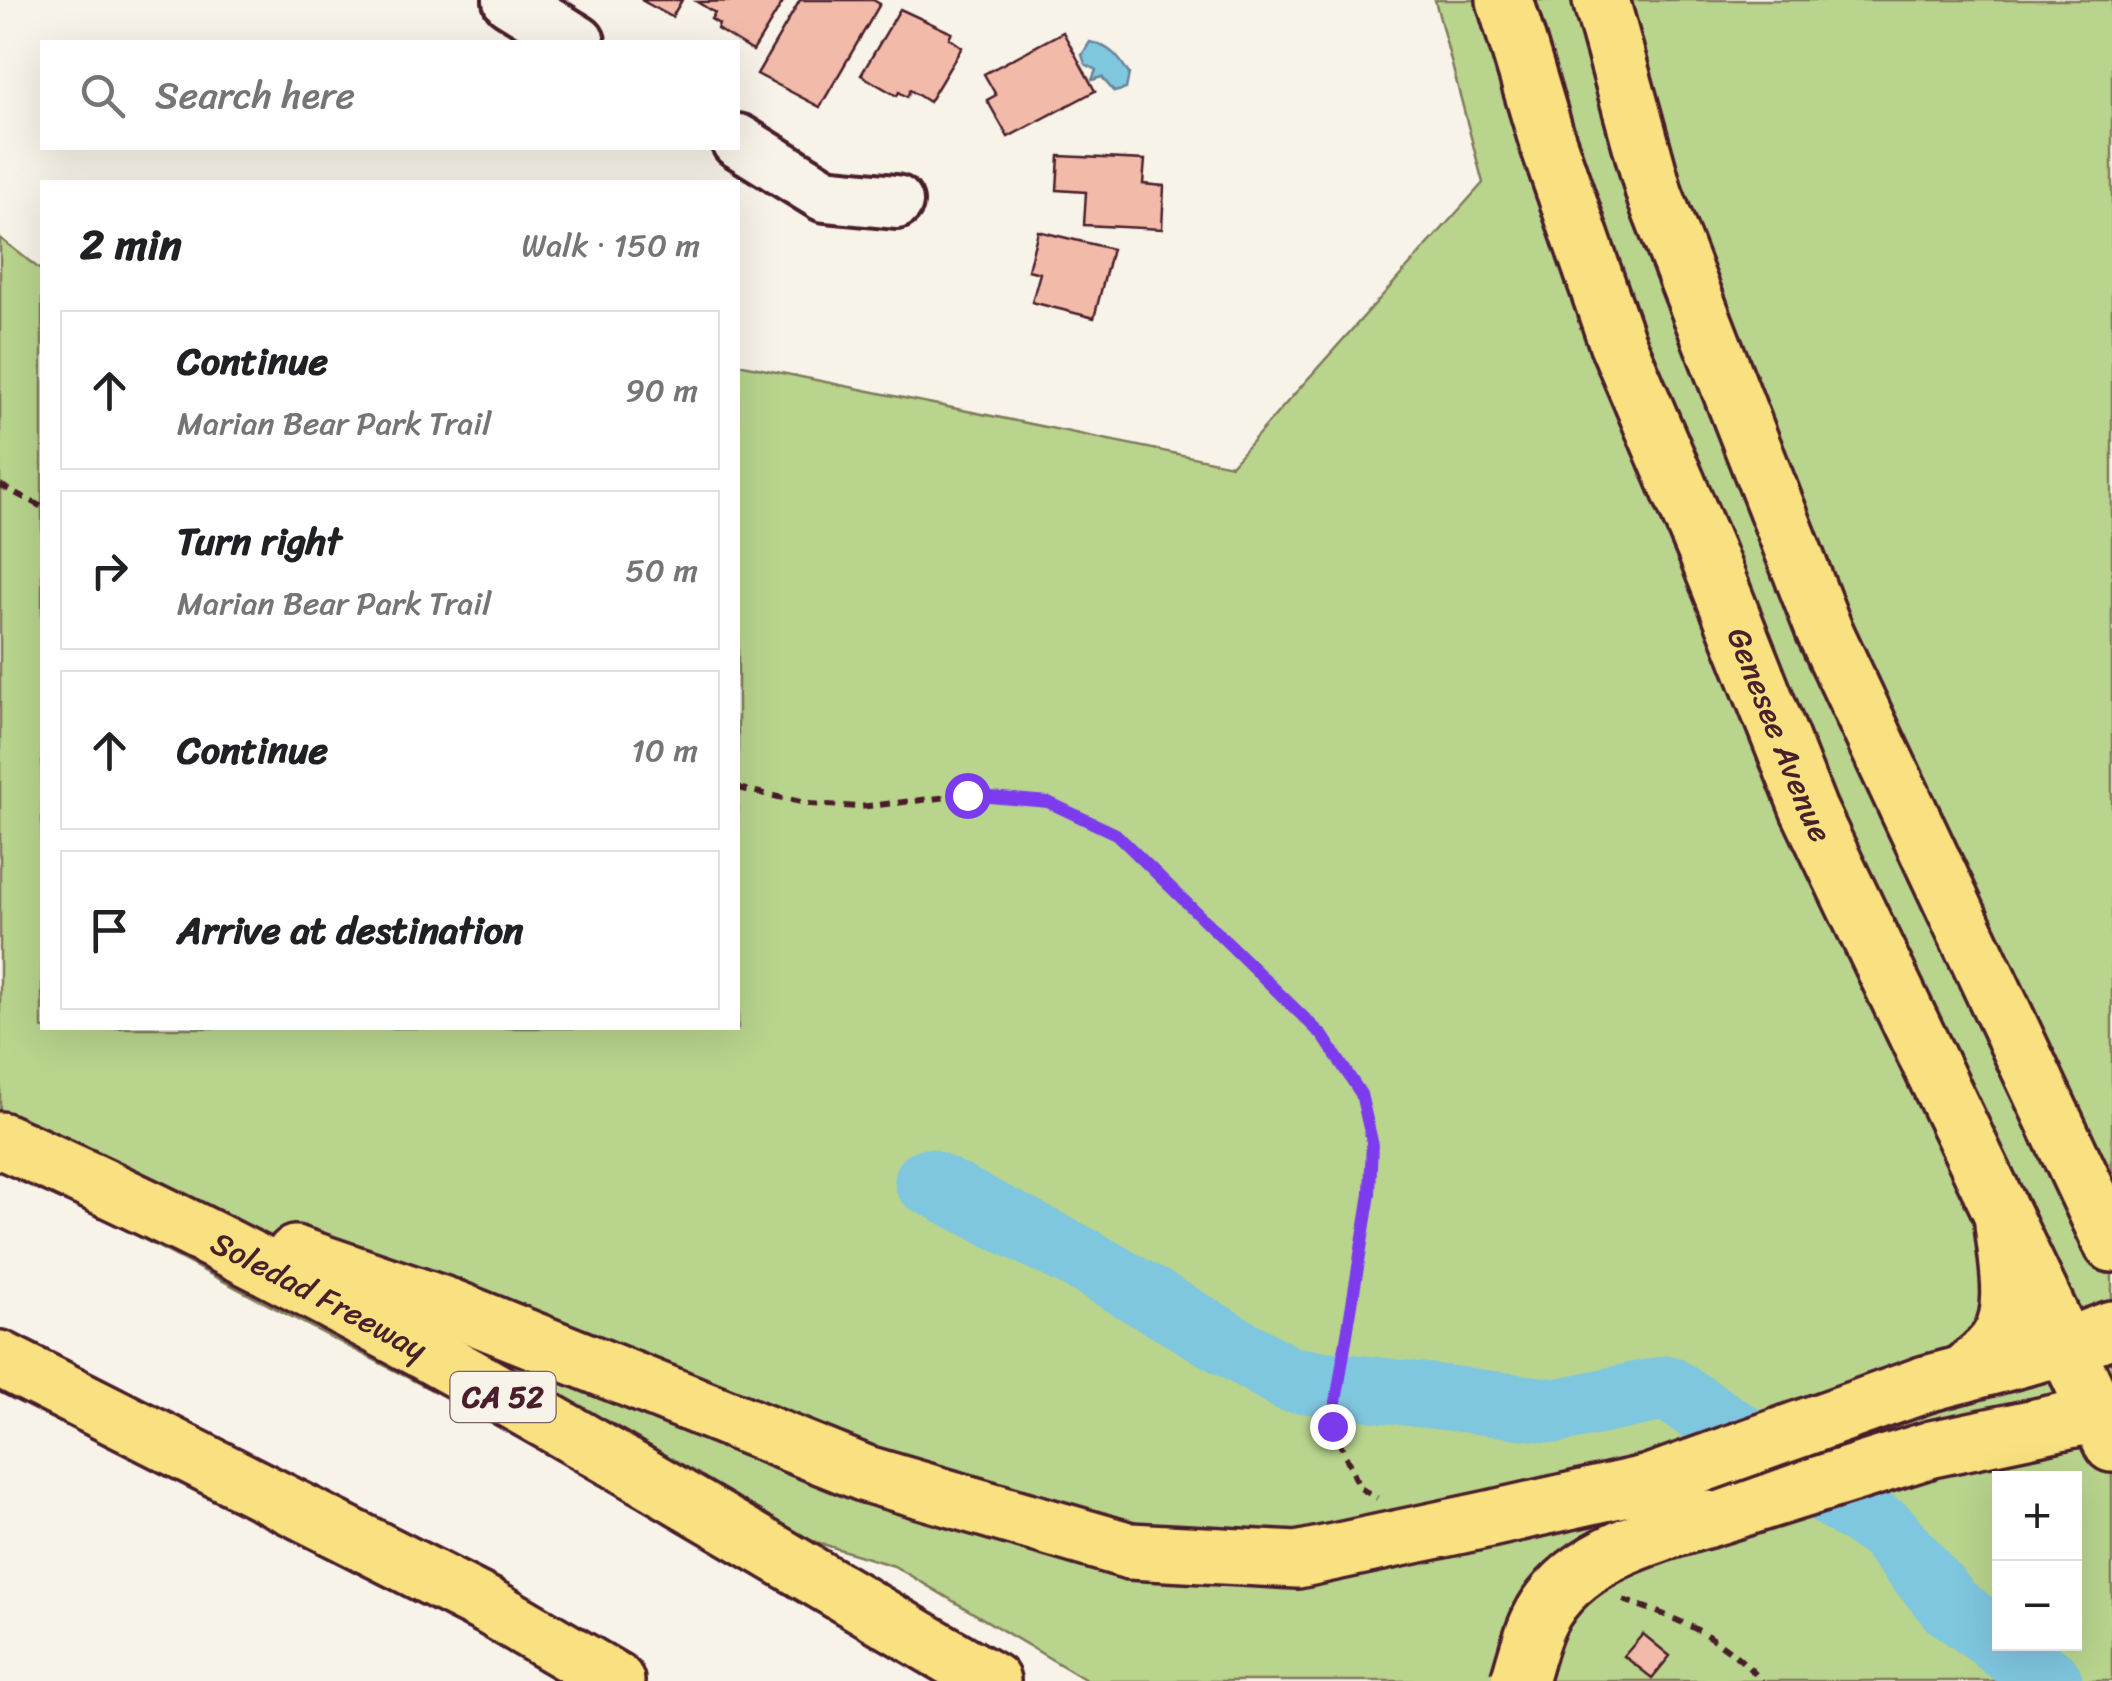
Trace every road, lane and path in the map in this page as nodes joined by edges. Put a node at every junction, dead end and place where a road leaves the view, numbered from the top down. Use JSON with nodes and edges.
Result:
{"nodes":[{"id":1,"x":510,"y":0,"type":"edge"},
{"id":2,"x":1504,"y":0,"type":"edge"},
{"id":3,"x":1601,"y":0,"type":"edge"},
{"id":4,"x":575,"y":40,"type":"edge"},
{"id":5,"x":740,"y":142,"type":"edge"},
{"id":6,"x":896,"y":202,"type":"dead end"},
{"id":7,"x":0,"y":486,"type":"edge"},
{"id":8,"x":40,"y":506,"type":"edge"},
{"id":9,"x":740,"y":788,"type":"edge"},
{"id":10,"x":0,"y":1140,"type":"edge"},
{"id":11,"x":144,"y":1202,"type":"junction"},
{"id":12,"x":2002,"y":1223,"type":"junction"},
{"id":13,"x":2112,"y":1244,"type":"edge"},
{"id":14,"x":2088,"y":1338,"type":"edge"},
{"id":15,"x":0,"y":1359,"type":"edge"},
{"id":16,"x":1945,"y":1379,"type":"junction"},
{"id":17,"x":2107,"y":1423,"type":"edge"},
{"id":18,"x":1332,"y":1426,"type":"dead end"},
{"id":19,"x":488,"y":1606,"type":"junction"},
{"id":20,"x":594,"y":1681,"type":"edge"},
{"id":21,"x":616,"y":1681,"type":"edge"},
{"id":22,"x":992,"y":1681,"type":"edge"},
{"id":23,"x":1519,"y":1681,"type":"edge"}],
"edges":[{"from":1,"to":4,"type":"street"},
{"from":2,"to":12,"type":"main road","name":"Genesee Avenue"},
{"from":3,"to":13,"type":"main road"},
{"from":5,"to":6,"type":"street"},
{"from":7,"to":8,"type":"path"},
{"from":9,"to":18,"type":"path"},
{"from":10,"to":11,"type":"main road","name":"Soledad Freeway","number":"CA 52"},
{"from":11,"to":16,"type":"main road","bridge":true},
{"from":11,"to":22,"type":"main road","name":"Soledad Freeway","number":"CA 52"},
{"from":12,"to":14,"type":"main road","name":"Genesee Avenue"},
{"from":12,"to":16,"type":"main road"},
{"from":14,"to":16,"type":"main road"},
{"from":14,"to":17,"type":"main road","name":"Genesee Avenue"},
{"from":15,"to":19,"type":"main road"},
{"from":17,"to":23,"type":"main road","bridge":true},
{"from":19,"to":20,"type":"main road"},
{"from":19,"to":21,"type":"main road"}]}
